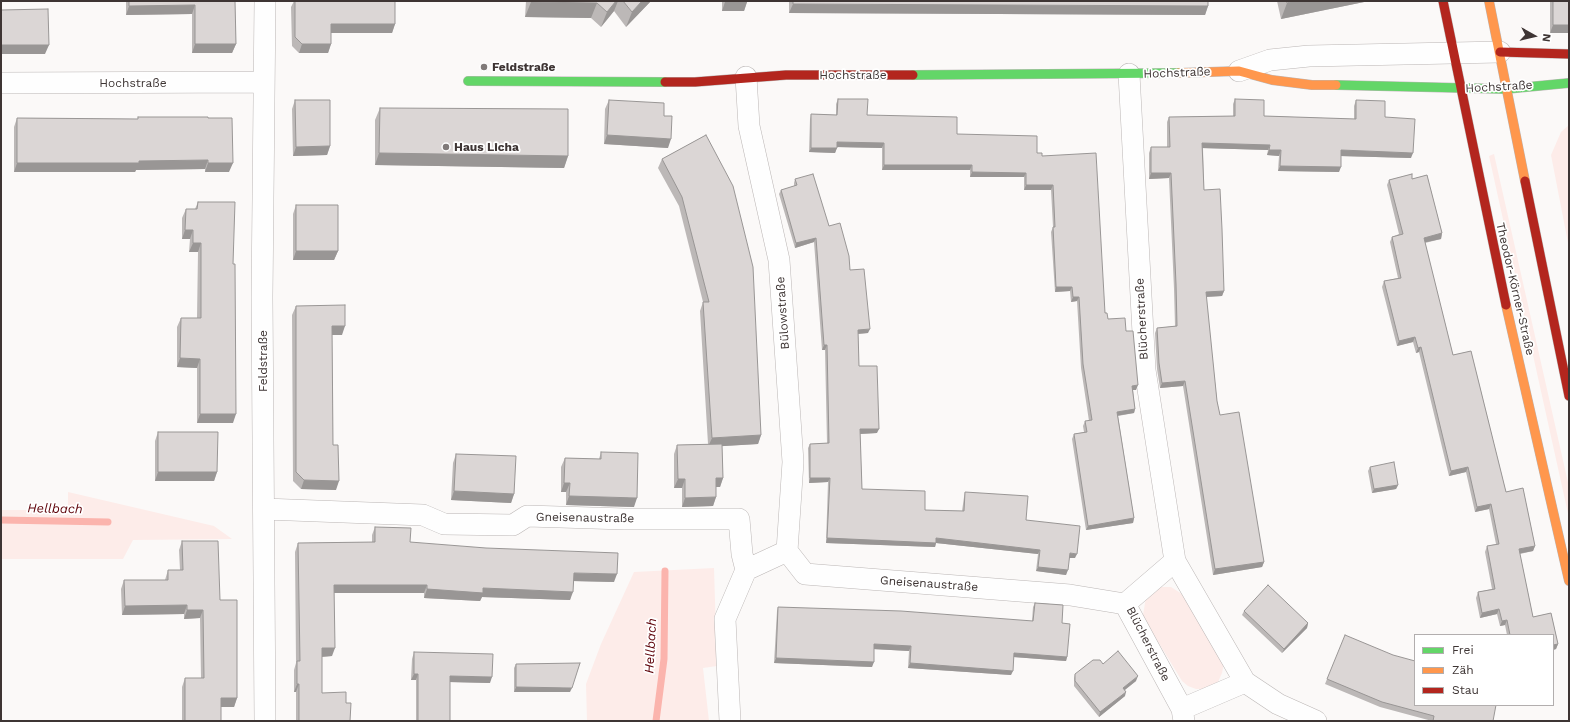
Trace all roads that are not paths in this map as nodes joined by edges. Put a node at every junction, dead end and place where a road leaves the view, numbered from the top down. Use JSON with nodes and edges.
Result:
{"nodes":[{"id":1,"x":265,"y":1,"type":"edge"},
{"id":2,"x":1442,"y":1,"type":"edge"},
{"id":3,"x":1489,"y":1,"type":"edge"},
{"id":4,"x":1500,"y":52,"type":"junction"},
{"id":5,"x":1453,"y":54,"type":"junction"},
{"id":6,"x":1569,"y":54,"type":"edge"},
{"id":7,"x":1239,"y":71,"type":"junction"},
{"id":8,"x":1130,"y":74,"type":"junction"},
{"id":9,"x":746,"y":77,"type":"junction"},
{"id":10,"x":468,"y":81,"type":"dead end"},
{"id":11,"x":264,"y":82,"type":"junction"},
{"id":12,"x":1,"y":83,"type":"edge"},
{"id":13,"x":1569,"y":83,"type":"edge"},
{"id":14,"x":1461,"y":89,"type":"junction"},
{"id":15,"x":1506,"y":89,"type":"junction"},
{"id":16,"x":1569,"y":396,"type":"edge"},
{"id":17,"x":264,"y":509,"type":"junction"},
{"id":18,"x":787,"y":552,"type":"junction"},
{"id":19,"x":1175,"y":561,"type":"junction"},
{"id":20,"x":746,"y":570,"type":"junction"},
{"id":21,"x":1569,"y":581,"type":"edge"},
{"id":22,"x":1125,"y":604,"type":"junction"},
{"id":23,"x":1245,"y":682,"type":"junction"},
{"id":24,"x":1183,"y":715,"type":"edge"},
{"id":25,"x":266,"y":721,"type":"edge"},
{"id":26,"x":730,"y":721,"type":"edge"},
{"id":27,"x":1316,"y":721,"type":"edge"}],
"edges":[{"from":1,"to":11,"type":"street","name":"Feldstraße"},
{"from":2,"to":5,"type":"street","name":"Theodor-Körner-Straße"},
{"from":3,"to":4,"type":"street"},
{"from":4,"to":5,"type":"street","name":"Hochstraße"},
{"from":4,"to":6,"type":"street","name":"Hochstraße"},
{"from":4,"to":15,"type":"street"},
{"from":5,"to":7,"type":"street","name":"Hochstraße"},
{"from":5,"to":14,"type":"street","name":"Theodor-Körner-Straße"},
{"from":7,"to":8,"type":"street","name":"Hochstraße"},
{"from":7,"to":14,"type":"street","name":"Hochstraße"},
{"from":8,"to":9,"type":"street","name":"Hochstraße"},
{"from":8,"to":19,"type":"street","name":"Blücherstraße"},
{"from":9,"to":10,"type":"street","name":"Hochstraße"},
{"from":9,"to":18,"type":"street","name":"Bülowstraße"},
{"from":11,"to":12,"type":"street","name":"Hochstraße"},
{"from":11,"to":17,"type":"street","name":"Feldstraße"},
{"from":13,"to":15,"type":"street","name":"Hochstraße"},
{"from":14,"to":15,"type":"street","name":"Hochstraße"},
{"from":14,"to":21,"type":"street","name":"Theodor-Körner-Straße"},
{"from":15,"to":16,"type":"street"},
{"from":17,"to":20,"type":"street","name":"Gneisenaustraße"},
{"from":17,"to":25,"type":"street","name":"Feldstraße"},
{"from":18,"to":20,"type":"street"},
{"from":18,"to":22,"type":"street","name":"Gneisenaustraße"},
{"from":19,"to":22,"type":"street","name":"Blücherstraße"},
{"from":19,"to":23,"type":"street","name":"Blücherstraße"},
{"from":20,"to":26,"type":"street"},
{"from":22,"to":24,"type":"street","name":"Blücherstraße"},
{"from":23,"to":24,"type":"street"},
{"from":23,"to":27,"type":"street"}]}
